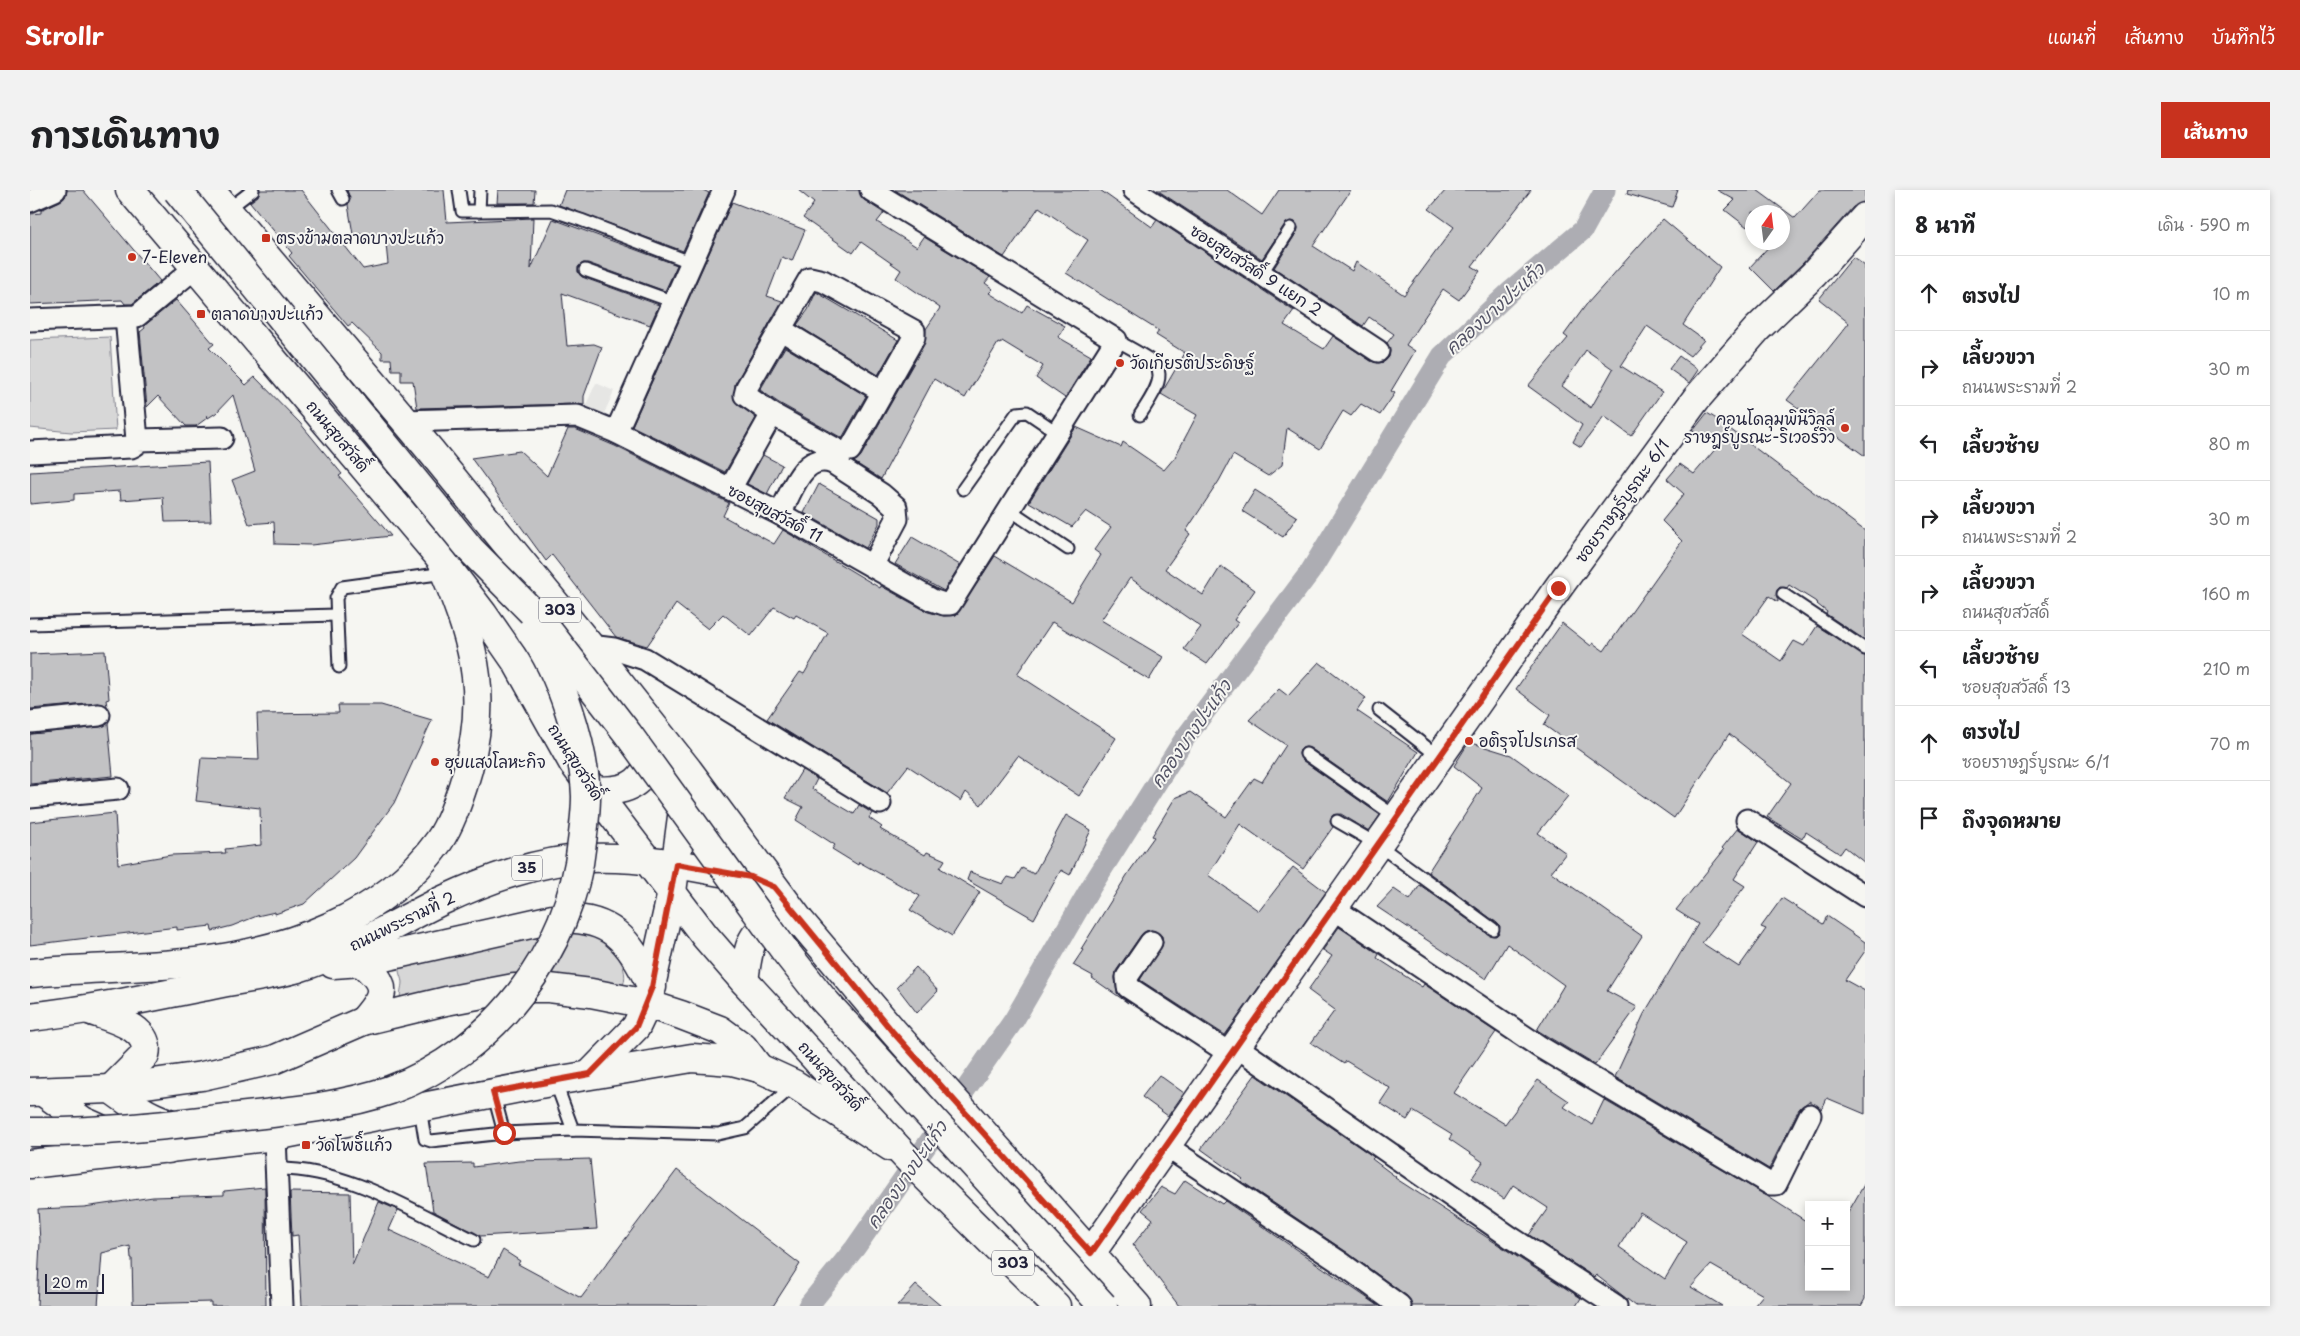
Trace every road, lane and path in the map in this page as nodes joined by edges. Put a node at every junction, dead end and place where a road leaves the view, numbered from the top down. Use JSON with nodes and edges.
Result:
{"nodes":[{"id":1,"x":55,"y":190,"type":"edge"},
{"id":2,"x":130,"y":190,"type":"edge"},
{"id":3,"x":177,"y":190,"type":"edge"},
{"id":4,"x":210,"y":190,"type":"edge"},
{"id":5,"x":253,"y":190,"type":"edge"},
{"id":6,"x":460,"y":190,"type":"edge"},
{"id":7,"x":480,"y":190,"type":"edge"},
{"id":8,"x":724,"y":190,"type":"edge"},
{"id":9,"x":871,"y":190,"type":"edge"},
{"id":10,"x":1134,"y":190,"type":"edge"},
{"id":11,"x":30,"y":201,"type":"edge"},
{"id":12,"x":227,"y":210,"type":"junction"},
{"id":13,"x":479,"y":211,"type":"junction"},
{"id":14,"x":1865,"y":217,"type":"edge"},
{"id":15,"x":1291,"y":228,"type":"dead end"},
{"id":16,"x":690,"y":262,"type":"junction"},
{"id":17,"x":196,"y":267,"type":"junction"},
{"id":18,"x":585,"y":270,"type":"dead end"},
{"id":19,"x":1261,"y":274,"type":"junction"},
{"id":20,"x":674,"y":302,"type":"junction"},
{"id":21,"x":126,"y":317,"type":"junction"},
{"id":22,"x":30,"y":320,"type":"edge"},
{"id":23,"x":780,"y":329,"type":"junction"},
{"id":24,"x":1116,"y":340,"type":"junction"},
{"id":25,"x":1378,"y":351,"type":"dead end"},
{"id":26,"x":883,"y":392,"type":"junction"},
{"id":27,"x":772,"y":414,"type":"junction"},
{"id":28,"x":1140,"y":415,"type":"dead end"},
{"id":29,"x":404,"y":421,"type":"junction"},
{"id":30,"x":616,"y":432,"type":"junction"},
{"id":31,"x":1058,"y":433,"type":"junction"},
{"id":32,"x":222,"y":438,"type":"dead end"},
{"id":33,"x":136,"y":440,"type":"junction"},
{"id":34,"x":30,"y":452,"type":"edge"},
{"id":35,"x":730,"y":489,"type":"junction"},
{"id":36,"x":963,"y":490,"type":"dead end"},
{"id":37,"x":1010,"y":510,"type":"junction"},
{"id":38,"x":780,"y":514,"type":"junction"},
{"id":39,"x":1068,"y":549,"type":"dead end"},
{"id":40,"x":471,"y":550,"type":"junction"},
{"id":41,"x":441,"y":563,"type":"junction"},
{"id":42,"x":872,"y":566,"type":"junction"},
{"id":43,"x":1782,"y":594,"type":"dead end"},
{"id":44,"x":336,"y":615,"type":"junction"},
{"id":45,"x":30,"y":624,"type":"edge"},
{"id":46,"x":590,"y":646,"type":"junction"},
{"id":47,"x":1865,"y":649,"type":"edge"},
{"id":48,"x":339,"y":667,"type":"dead end"},
{"id":49,"x":1379,"y":710,"type":"dead end"},
{"id":50,"x":99,"y":715,"type":"dead end"},
{"id":51,"x":30,"y":722,"type":"edge"},
{"id":52,"x":659,"y":734,"type":"junction"},
{"id":53,"x":1306,"y":754,"type":"dead end"},
{"id":54,"x":1439,"y":757,"type":"junction"},
{"id":55,"x":688,"y":770,"type":"junction"},
{"id":56,"x":118,"y":789,"type":"dead end"},
{"id":57,"x":593,"y":790,"type":"junction"},
{"id":58,"x":30,"y":797,"type":"edge"},
{"id":59,"x":880,"y":803,"type":"dead end"},
{"id":60,"x":1396,"y":817,"type":"junction"},
{"id":61,"x":1747,"y":820,"type":"dead end"},
{"id":62,"x":1337,"y":821,"type":"dead end"},
{"id":63,"x":1377,"y":844,"type":"junction"},
{"id":64,"x":648,"y":861,"type":"junction"},
{"id":65,"x":676,"y":864,"type":"junction"},
{"id":66,"x":774,"y":887,"type":"junction"},
{"id":67,"x":672,"y":892,"type":"junction"},
{"id":68,"x":1865,"y":896,"type":"edge"},
{"id":69,"x":1333,"y":908,"type":"junction"},
{"id":70,"x":360,"y":911,"type":"junction"},
{"id":71,"x":800,"y":921,"type":"junction"},
{"id":72,"x":1493,"y":929,"type":"dead end"},
{"id":73,"x":1151,"y":942,"type":"dead end"},
{"id":74,"x":361,"y":962,"type":"junction"},
{"id":75,"x":297,"y":968,"type":"junction"},
{"id":76,"x":30,"y":973,"type":"edge"},
{"id":77,"x":744,"y":981,"type":"junction"},
{"id":78,"x":650,"y":996,"type":"junction"},
{"id":79,"x":89,"y":1010,"type":"junction"},
{"id":80,"x":30,"y":1017,"type":"edge"},
{"id":81,"x":363,"y":1021,"type":"junction"},
{"id":82,"x":1235,"y":1051,"type":"junction"},
{"id":83,"x":759,"y":1068,"type":"junction"},
{"id":84,"x":590,"y":1074,"type":"junction"},
{"id":85,"x":555,"y":1081,"type":"junction"},
{"id":86,"x":794,"y":1084,"type":"junction"},
{"id":87,"x":111,"y":1089,"type":"junction"},
{"id":88,"x":36,"y":1092,"type":"edge"},
{"id":89,"x":493,"y":1092,"type":"junction"},
{"id":90,"x":420,"y":1108,"type":"junction"},
{"id":91,"x":1810,"y":1115,"type":"dead end"},
{"id":92,"x":573,"y":1130,"type":"junction"},
{"id":93,"x":30,"y":1132,"type":"edge"},
{"id":94,"x":504,"y":1133,"type":"junction"},
{"id":95,"x":275,"y":1136,"type":"junction"},
{"id":96,"x":237,"y":1140,"type":"junction"},
{"id":97,"x":1166,"y":1146,"type":"junction"},
{"id":98,"x":168,"y":1149,"type":"junction"},
{"id":99,"x":905,"y":1156,"type":"junction"},
{"id":100,"x":30,"y":1164,"type":"edge"},
{"id":101,"x":277,"y":1169,"type":"junction"},
{"id":102,"x":474,"y":1240,"type":"dead end"},
{"id":103,"x":1091,"y":1253,"type":"junction"},
{"id":104,"x":282,"y":1306,"type":"edge"},
{"id":105,"x":1056,"y":1306,"type":"edge"},
{"id":106,"x":1103,"y":1306,"type":"edge"},
{"id":107,"x":1138,"y":1306,"type":"edge"},
{"id":108,"x":1400,"y":1306,"type":"edge"},
{"id":109,"x":1616,"y":1306,"type":"edge"}],
"edges":[{"from":1,"to":11,"type":"street"},
{"from":2,"to":17,"type":"main road","name":"ถนนสุขสวัสดิ์"},
{"from":3,"to":40,"type":"main road","bridge":true},
{"from":4,"to":12,"type":"main road"},
{"from":5,"to":12,"type":"lane"},
{"from":6,"to":13,"type":"lane"},
{"from":7,"to":13,"type":"lane"},
{"from":8,"to":16,"type":"street"},
{"from":9,"to":24,"type":"street"},
{"from":10,"to":19,"type":"street","name":"ซอยสุขสวัสดิ์ 9 แยก 2"},
{"from":12,"to":29,"type":"main road"},
{"from":13,"to":16,"type":"lane"},
{"from":14,"to":54,"type":"main road","name":"ซอยราษฎร์บูรณะ 6/1"},
{"from":15,"to":19,"type":"lane"},
{"from":16,"to":20,"type":"street"},
{"from":17,"to":21,"type":"street"},
{"from":17,"to":41,"type":"main road","name":"ถนนสุขสวัสดิ์","number":"303"},
{"from":18,"to":20,"type":"lane"},
{"from":19,"to":25,"type":"street","name":"ซอยสุขสวัสดิ์ 9 แยก 2"},
{"from":20,"to":30,"type":"street"},
{"from":21,"to":22,"type":"street"},
{"from":21,"to":33,"type":"street"},
{"from":23,"to":26,"type":"street"},
{"from":23,"to":26,"type":"street"},
{"from":23,"to":27,"type":"street"},
{"from":24,"to":28,"type":"lane"},
{"from":24,"to":31,"type":"street"},
{"from":26,"to":27,"type":"street"},
{"from":27,"to":35,"type":"street"},
{"from":29,"to":30,"type":"street","name":"ซอยสุขสวัสดิ์ 11"},
{"from":29,"to":46,"type":"main road","number":"303"},
{"from":30,"to":35,"type":"street","name":"ซอยสุขสวัสดิ์ 11"},
{"from":31,"to":36,"type":"lane"},
{"from":31,"to":37,"type":"street"},
{"from":32,"to":33,"type":"street"},
{"from":33,"to":34,"type":"street"},
{"from":35,"to":38,"type":"street","name":"ซอยสุขสวัสดิ์ 11"},
{"from":37,"to":39,"type":"lane"},
{"from":37,"to":42,"type":"street","name":"ซอยสุขสวัสดิ์ 11"},
{"from":38,"to":42,"type":"street","name":"ซอยสุขสวัสดิ์ 11"},
{"from":38,"to":42,"type":"street"},
{"from":40,"to":93,"type":"main road","bridge":true},
{"from":40,"to":106,"type":"main road","bridge":true},
{"from":41,"to":44,"type":"lane"},
{"from":41,"to":57,"type":"main road","name":"ถนนสุขสวัสดิ์","number":"303"},
{"from":41,"to":70,"type":"main road","name":"ถนนพระรามที่ 2"},
{"from":43,"to":47,"type":"lane"},
{"from":44,"to":45,"type":"lane"},
{"from":44,"to":48,"type":"lane"},
{"from":46,"to":52,"type":"main road","number":"303"},
{"from":46,"to":59,"type":"street"},
{"from":49,"to":54,"type":"lane"},
{"from":50,"to":51,"type":"street"},
{"from":52,"to":55,"type":"main road","number":"303"},
{"from":52,"to":57,"type":"main road"},
{"from":53,"to":60,"type":"lane"},
{"from":54,"to":60,"type":"main road","name":"ซอยราษฎร์บูรณะ 6/1"},
{"from":55,"to":65,"type":"main road"},
{"from":55,"to":66,"type":"main road","number":"303"},
{"from":56,"to":58,"type":"street"},
{"from":57,"to":64,"type":"main road","name":"ถนนสุขสวัสดิ์","number":"303"},
{"from":60,"to":63,"type":"main road","name":"ซอยราษฎร์บูรณะ 6/1"},
{"from":61,"to":68,"type":"street"},
{"from":62,"to":63,"type":"lane"},
{"from":63,"to":69,"type":"main road","name":"ซอยราษฎร์บูรณะ 6/1"},
{"from":63,"to":72,"type":"lane"},
{"from":64,"to":65,"type":"main road","name":"ถนนพระรามที่ 2","number":"35"},
{"from":64,"to":67,"type":"main road","name":"ถนนสุขสวัสดิ์","number":"303"},
{"from":64,"to":75,"type":"main road","name":"ถนนพระรามที่ 2","number":"35"},
{"from":65,"to":66,"type":"main road","name":"ถนนพระรามที่ 2","number":"35"},
{"from":65,"to":67,"type":"main road"},
{"from":66,"to":71,"type":"main road","number":"303"},
{"from":67,"to":77,"type":"main road","name":"ถนนสุขสวัสดิ์","number":"303"},
{"from":67,"to":78,"type":"main road"},
{"from":69,"to":82,"type":"main road","name":"ซอยราษฎร์บูรณะ 6/1"},
{"from":69,"to":91,"type":"street"},
{"from":70,"to":75,"type":"main road"},
{"from":70,"to":76,"type":"main road","name":"ถนนพระรามที่ 2"},
{"from":71,"to":77,"type":"main road"},
{"from":71,"to":103,"type":"main road","number":"303"},
{"from":73,"to":82,"type":"street"},
{"from":74,"to":75,"type":"main road"},
{"from":74,"to":78,"type":"main road"},
{"from":74,"to":81,"type":"main road"},
{"from":75,"to":79,"type":"main road","name":"ถนนพระรามที่ 2","number":"35"},
{"from":77,"to":99,"type":"main road","name":"ถนนสุขสวัสดิ์","number":"303"},
{"from":78,"to":81,"type":"main road"},
{"from":78,"to":83,"type":"main road"},
{"from":78,"to":84,"type":"main road"},
{"from":79,"to":80,"type":"main road","name":"ถนนพระรามที่ 2","number":"35"},
{"from":79,"to":87,"type":"main road"},
{"from":81,"to":87,"type":"main road"},
{"from":82,"to":97,"type":"main road","name":"ซอยราษฎร์บูรณะ 6/1"},
{"from":82,"to":109,"type":"street"},
{"from":83,"to":84,"type":"main road"},
{"from":83,"to":86,"type":"main road"},
{"from":84,"to":85,"type":"main road"},
{"from":85,"to":89,"type":"main road"},
{"from":85,"to":92,"type":"lane"},
{"from":86,"to":92,"type":"lane"},
{"from":86,"to":99,"type":"main road"},
{"from":87,"to":88,"type":"main road"},
{"from":87,"to":96,"type":"main road"},
{"from":88,"to":98,"type":"main road"},
{"from":89,"to":90,"type":"main road"},
{"from":89,"to":94,"type":"lane"},
{"from":90,"to":94,"type":"lane"},
{"from":90,"to":95,"type":"main road"},
{"from":92,"to":94,"type":"lane"},
{"from":95,"to":96,"type":"main road"},
{"from":95,"to":101,"type":"street"},
{"from":96,"to":98,"type":"main road"},
{"from":97,"to":103,"type":"main road","name":"ซอยราษฎร์บูรณะ 6/1"},
{"from":97,"to":108,"type":"street"},
{"from":98,"to":100,"type":"main road"},
{"from":99,"to":105,"type":"main road","name":"ถนนสุขสวัสดิ์","number":"303"},
{"from":101,"to":102,"type":"lane"},
{"from":101,"to":104,"type":"street"},
{"from":103,"to":107,"type":"main road","number":"303"}]}
